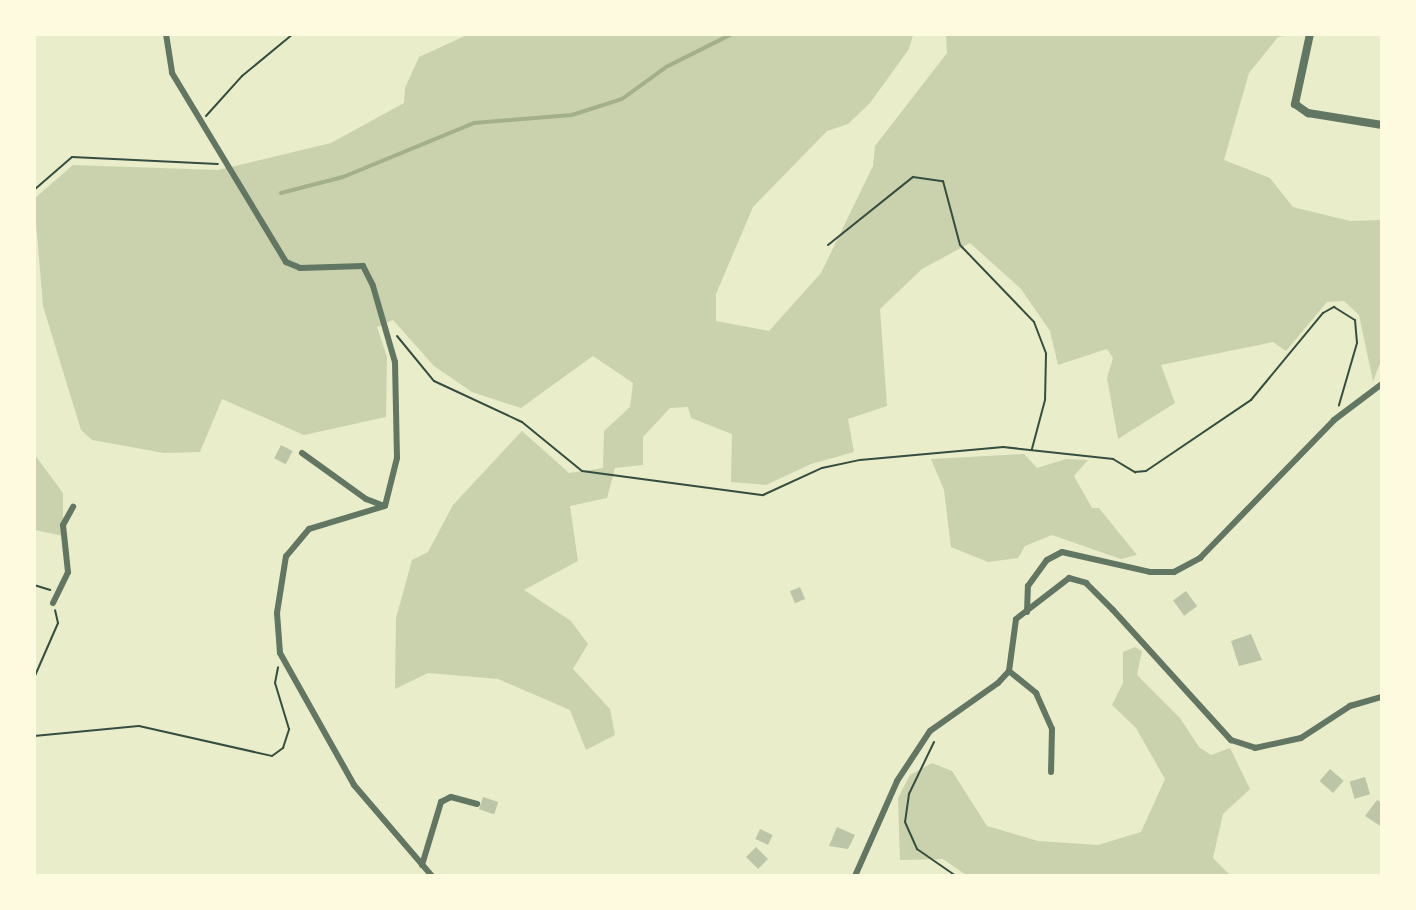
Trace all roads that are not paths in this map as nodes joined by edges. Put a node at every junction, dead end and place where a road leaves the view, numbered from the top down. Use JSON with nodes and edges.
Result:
{"nodes":[{"id":1,"x":166,"y":34,"type":"edge"},
{"id":2,"x":1310,"y":34,"type":"edge"},
{"id":3,"x":1382,"y":125,"type":"edge"},
{"id":4,"x":1382,"y":384,"type":"edge"},
{"id":5,"x":302,"y":453,"type":"dead end"},
{"id":6,"x":385,"y":506,"type":"junction"},
{"id":7,"x":73,"y":507,"type":"dead end"},
{"id":8,"x":53,"y":603,"type":"road end"},
{"id":9,"x":1027,"y":612,"type":"junction"},
{"id":10,"x":1009,"y":671,"type":"junction"},
{"id":11,"x":1382,"y":698,"type":"edge"},
{"id":12,"x":1051,"y":771,"type":"dead end"},
{"id":13,"x":477,"y":804,"type":"dead end"},
{"id":14,"x":422,"y":865,"type":"junction"},
{"id":15,"x":432,"y":876,"type":"edge"},
{"id":16,"x":855,"y":876,"type":"edge"}],
"edges":[{"from":1,"to":6,"type":"street"},
{"from":2,"to":3,"type":"street"},
{"from":4,"to":9,"type":"street"},
{"from":5,"to":6,"type":"street"},
{"from":6,"to":14,"type":"street"},
{"from":7,"to":8,"type":"street"},
{"from":9,"to":10,"type":"street"},
{"from":9,"to":11,"type":"street"},
{"from":10,"to":12,"type":"street"},
{"from":10,"to":16,"type":"street"},
{"from":13,"to":14,"type":"street"},
{"from":14,"to":15,"type":"street"}]}
